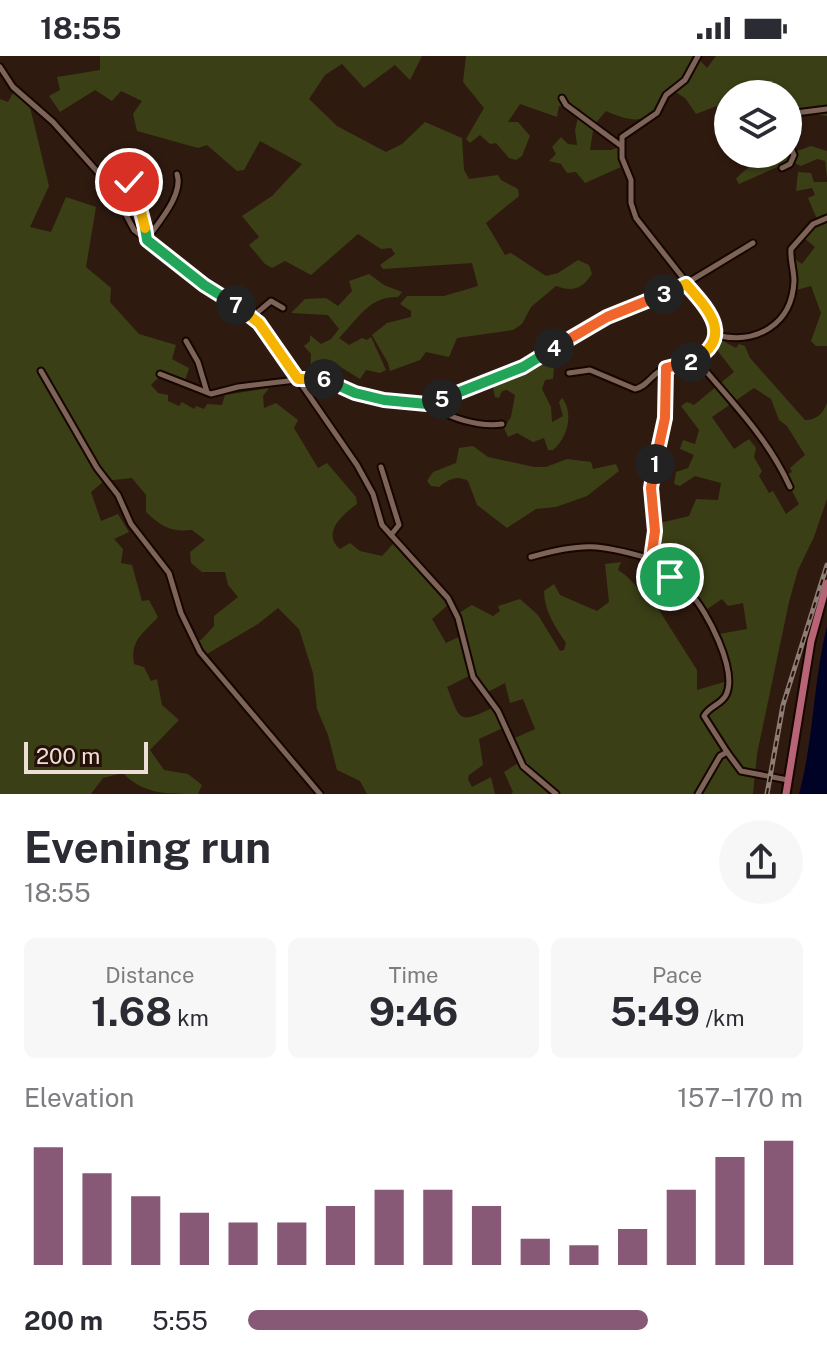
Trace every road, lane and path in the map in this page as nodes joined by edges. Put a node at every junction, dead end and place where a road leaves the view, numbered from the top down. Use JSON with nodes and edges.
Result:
{"nodes":[{"id":1,"x":698,"y":56,"type":"edge"},
{"id":2,"x":0,"y":67,"type":"edge"},
{"id":3,"x":562,"y":98,"type":"dead end"},
{"id":4,"x":827,"y":109,"type":"edge"},
{"id":5,"x":802,"y":112,"type":"edge"},
{"id":6,"x":620,"y":146,"type":"junction"},
{"id":7,"x":177,"y":174,"type":"dead end"},
{"id":8,"x":101,"y":176,"type":"junction"},
{"id":9,"x":827,"y":218,"type":"edge"},
{"id":10,"x":147,"y":240,"type":"junction"},
{"id":11,"x":753,"y":243,"type":"dead end"},
{"id":12,"x":686,"y":284,"type":"junction"},
{"id":13,"x":283,"y":308,"type":"dead end"},
{"id":14,"x":253,"y":317,"type":"junction"},
{"id":15,"x":716,"y":335,"type":"junction"},
{"id":16,"x":186,"y":341,"type":"dead end"},
{"id":17,"x":696,"y":359,"type":"junction"},
{"id":18,"x":666,"y":368,"type":"junction"},
{"id":19,"x":41,"y":371,"type":"dead end"},
{"id":20,"x":569,"y":373,"type":"dead end"},
{"id":21,"x":160,"y":374,"type":"dead end"},
{"id":22,"x":298,"y":379,"type":"junction"},
{"id":23,"x":646,"y":384,"type":"junction"},
{"id":24,"x":207,"y":393,"type":"junction"},
{"id":25,"x":645,"y":394,"type":"dead end"},
{"id":26,"x":433,"y":403,"type":"junction"},
{"id":27,"x":502,"y":424,"type":"dead end"},
{"id":28,"x":381,"y":467,"type":"dead end"},
{"id":29,"x":790,"y":487,"type":"dead end"},
{"id":30,"x":391,"y":535,"type":"junction"},
{"id":31,"x":531,"y":557,"type":"dead end"},
{"id":32,"x":651,"y":559,"type":"junction"},
{"id":33,"x":827,"y":583,"type":"edge"},
{"id":34,"x":727,"y":752,"type":"junction"},
{"id":35,"x":788,"y":780,"type":"junction"},
{"id":36,"x":320,"y":794,"type":"edge"},
{"id":37,"x":556,"y":794,"type":"edge"},
{"id":38,"x":698,"y":794,"type":"edge"},
{"id":39,"x":786,"y":794,"type":"edge"}],
"edges":[{"from":1,"to":6,"type":"street"},
{"from":2,"to":8,"type":"street"},
{"from":3,"to":6,"type":"street"},
{"from":4,"to":5,"type":"street"},
{"from":6,"to":12,"type":"street"},
{"from":7,"to":10,"type":"street"},
{"from":8,"to":10,"type":"street"},
{"from":8,"to":10,"type":"street"},
{"from":9,"to":15,"type":"street"},
{"from":10,"to":14,"type":"street"},
{"from":11,"to":12,"type":"street"},
{"from":12,"to":15,"type":"street"},
{"from":12,"to":26,"type":"street"},
{"from":13,"to":14,"type":"street"},
{"from":14,"to":22,"type":"street"},
{"from":15,"to":17,"type":"street"},
{"from":16,"to":24,"type":"street"},
{"from":17,"to":18,"type":"street"},
{"from":17,"to":29,"type":"street"},
{"from":18,"to":23,"type":"street"},
{"from":18,"to":32,"type":"street"},
{"from":19,"to":36,"type":"street"},
{"from":20,"to":23,"type":"street"},
{"from":21,"to":24,"type":"street"},
{"from":22,"to":24,"type":"street"},
{"from":22,"to":26,"type":"street"},
{"from":22,"to":30,"type":"street"},
{"from":23,"to":25,"type":"street"},
{"from":26,"to":27,"type":"street"},
{"from":28,"to":30,"type":"street"},
{"from":30,"to":37,"type":"street"},
{"from":31,"to":32,"type":"street"},
{"from":32,"to":34,"type":"street"},
{"from":33,"to":35,"type":"main road"},
{"from":34,"to":35,"type":"street"},
{"from":34,"to":38,"type":"street"},
{"from":35,"to":39,"type":"main road"}]}
